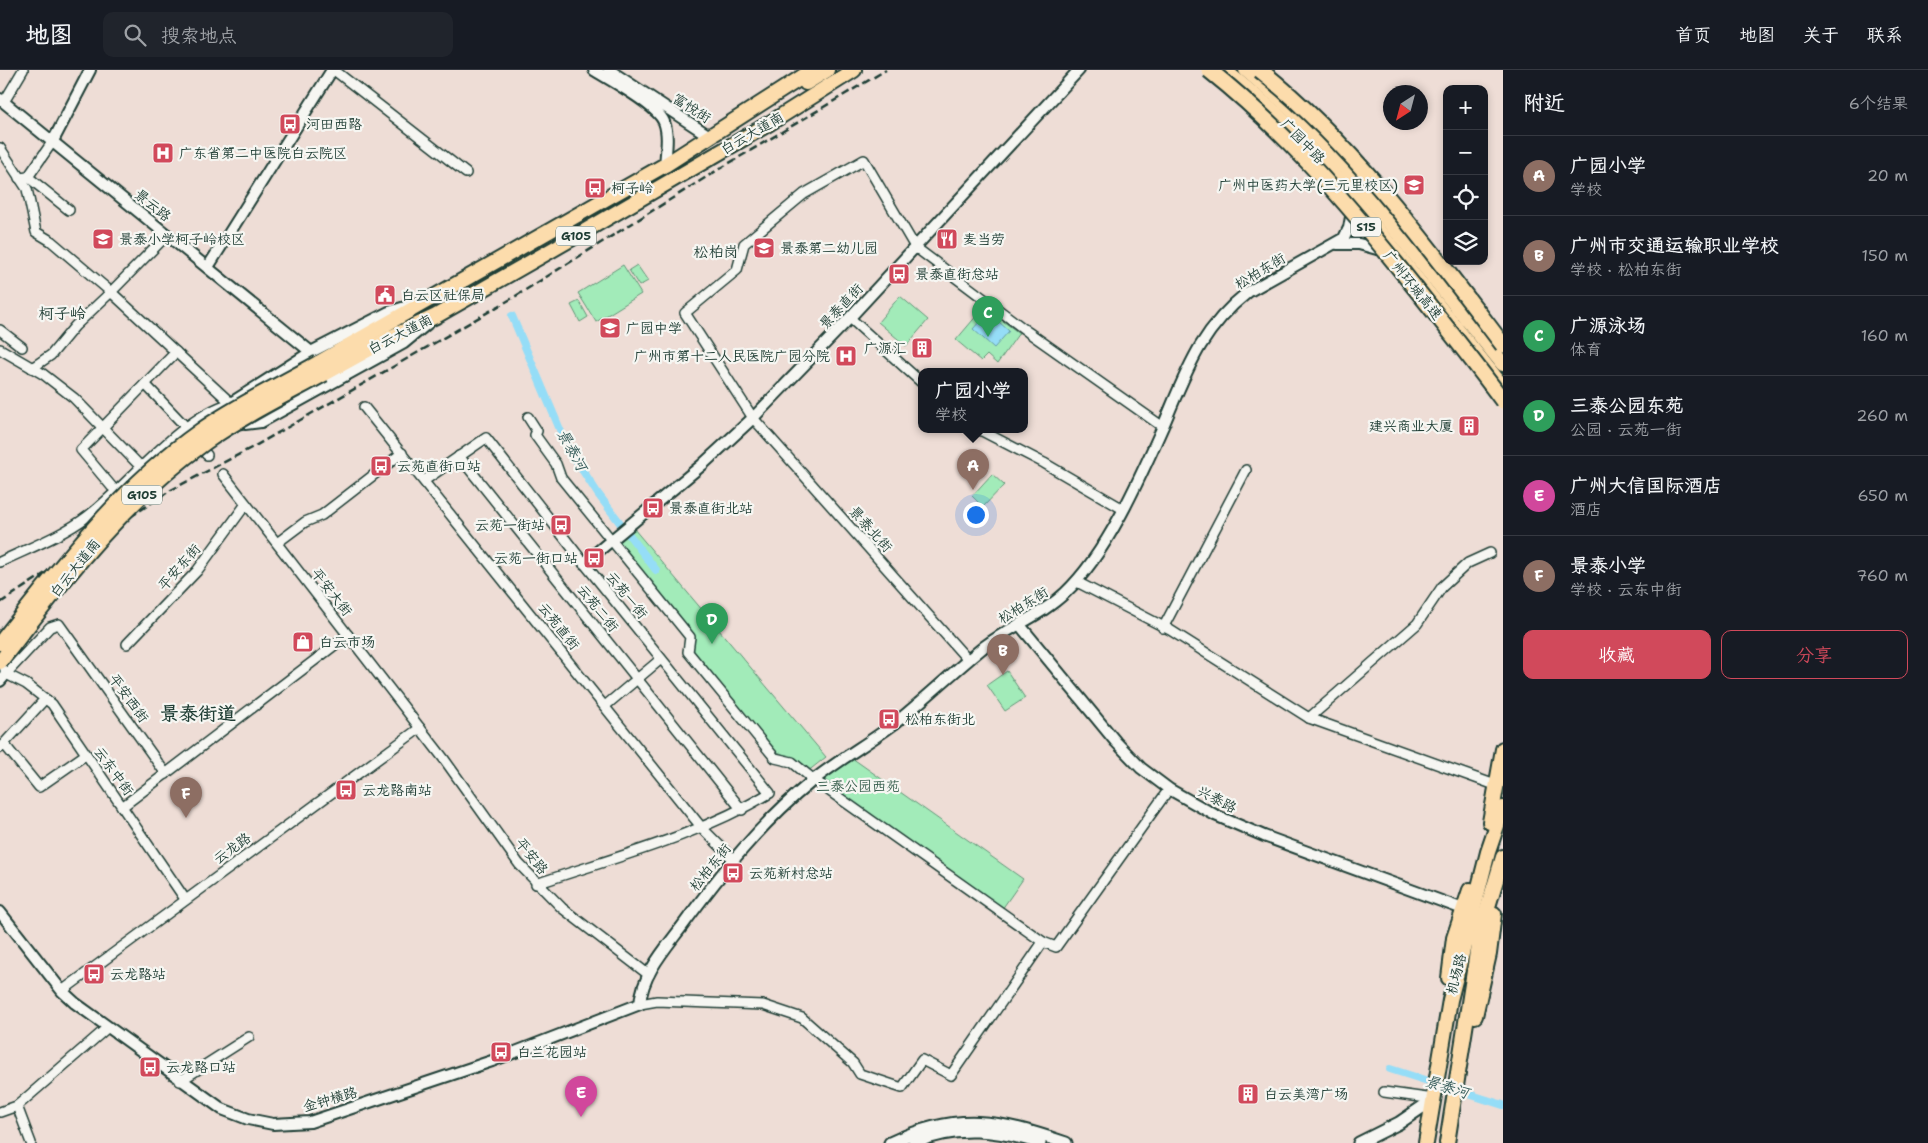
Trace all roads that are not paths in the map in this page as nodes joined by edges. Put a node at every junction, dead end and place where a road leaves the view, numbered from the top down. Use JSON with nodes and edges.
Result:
{"nodes":[{"id":1,"x":23,"y":70,"type":"edge"},
{"id":2,"x":90,"y":70,"type":"edge"},
{"id":3,"x":333,"y":70,"type":"edge"},
{"id":4,"x":594,"y":70,"type":"edge"},
{"id":5,"x":609,"y":70,"type":"edge"},
{"id":6,"x":813,"y":70,"type":"edge"},
{"id":7,"x":827,"y":70,"type":"edge"},
{"id":8,"x":840,"y":70,"type":"edge"},
{"id":9,"x":854,"y":70,"type":"edge"},
{"id":10,"x":1079,"y":70,"type":"edge"},
{"id":11,"x":1209,"y":70,"type":"edge"},
{"id":12,"x":1224,"y":70,"type":"edge"},
{"id":13,"x":1246,"y":70,"type":"edge"},
{"id":14,"x":1260,"y":70,"type":"edge"},
{"id":15,"x":2,"y":101,"type":"edge"},
{"id":16,"x":711,"y":137,"type":"junction"},
{"id":17,"x":53,"y":141,"type":"junction"},
{"id":18,"x":0,"y":148,"type":"edge"},
{"id":19,"x":716,"y":154,"type":"junction"},
{"id":20,"x":665,"y":165,"type":"junction"},
{"id":21,"x":466,"y":173,"type":"dead end"},
{"id":22,"x":24,"y":177,"type":"junction"},
{"id":23,"x":69,"y":210,"type":"dead end"},
{"id":24,"x":1351,"y":217,"type":"dead end"},
{"id":25,"x":168,"y":234,"type":"junction"},
{"id":26,"x":1336,"y":244,"type":"junction"},
{"id":27,"x":915,"y":246,"type":"junction"},
{"id":28,"x":1377,"y":249,"type":"dead end"},
{"id":29,"x":208,"y":267,"type":"junction"},
{"id":30,"x":111,"y":292,"type":"junction"},
{"id":31,"x":436,"y":316,"type":"junction"},
{"id":32,"x":850,"y":318,"type":"junction"},
{"id":33,"x":1498,"y":328,"type":"edge"},
{"id":34,"x":0,"y":330,"type":"edge"},
{"id":35,"x":1503,"y":337,"type":"edge"},
{"id":36,"x":1503,"y":345,"type":"edge"},
{"id":37,"x":22,"y":347,"type":"dead end"},
{"id":38,"x":0,"y":349,"type":"edge"},
{"id":39,"x":176,"y":352,"type":"junction"},
{"id":40,"x":318,"y":363,"type":"junction"},
{"id":41,"x":1503,"y":364,"type":"edge"},
{"id":42,"x":32,"y":368,"type":"junction"},
{"id":43,"x":918,"y":379,"type":"edge"},
{"id":44,"x":145,"y":384,"type":"junction"},
{"id":45,"x":1503,"y":387,"type":"edge"},
{"id":46,"x":1503,"y":401,"type":"edge"},
{"id":47,"x":231,"y":403,"type":"junction"},
{"id":48,"x":364,"y":407,"type":"dead end"},
{"id":49,"x":528,"y":417,"type":"dead end"},
{"id":50,"x":753,"y":418,"type":"junction"},
{"id":51,"x":1163,"y":427,"type":"junction"},
{"id":52,"x":184,"y":428,"type":"junction"},
{"id":53,"x":103,"y":429,"type":"junction"},
{"id":54,"x":986,"y":433,"type":"edge"},
{"id":55,"x":402,"y":453,"type":"junction"},
{"id":56,"x":207,"y":456,"type":"dead end"},
{"id":57,"x":459,"y":456,"type":"junction"},
{"id":58,"x":141,"y":467,"type":"junction"},
{"id":59,"x":1246,"y":470,"type":"dead end"},
{"id":60,"x":223,"y":474,"type":"dead end"},
{"id":61,"x":425,"y":480,"type":"junction"},
{"id":62,"x":112,"y":487,"type":"dead end"},
{"id":63,"x":246,"y":504,"type":"junction"},
{"id":64,"x":1123,"y":509,"type":"junction"},
{"id":65,"x":611,"y":540,"type":"junction"},
{"id":66,"x":277,"y":543,"type":"junction"},
{"id":67,"x":1490,"y":553,"type":"dead end"},
{"id":68,"x":0,"y":562,"type":"edge"},
{"id":69,"x":584,"y":563,"type":"junction"},
{"id":70,"x":1077,"y":582,"type":"junction"},
{"id":71,"x":1019,"y":624,"type":"junction"},
{"id":72,"x":1163,"y":628,"type":"junction"},
{"id":73,"x":348,"y":636,"type":"junction"},
{"id":74,"x":0,"y":642,"type":"edge"},
{"id":75,"x":127,"y":644,"type":"dead end"},
{"id":76,"x":661,"y":658,"type":"junction"},
{"id":77,"x":968,"y":660,"type":"junction"},
{"id":78,"x":2,"y":670,"type":"edge"},
{"id":79,"x":637,"y":679,"type":"junction"},
{"id":80,"x":45,"y":699,"type":"junction"},
{"id":81,"x":605,"y":706,"type":"junction"},
{"id":82,"x":1309,"y":718,"type":"junction"},
{"id":83,"x":420,"y":728,"type":"junction"},
{"id":84,"x":2,"y":746,"type":"edge"},
{"id":85,"x":1503,"y":750,"type":"edge"},
{"id":86,"x":85,"y":755,"type":"junction"},
{"id":87,"x":166,"y":774,"type":"junction"},
{"id":88,"x":814,"y":780,"type":"junction"},
{"id":89,"x":1498,"y":786,"type":"junction"},
{"id":90,"x":1169,"y":789,"type":"junction"},
{"id":91,"x":122,"y":807,"type":"junction"},
{"id":92,"x":1503,"y":808,"type":"edge"},
{"id":93,"x":742,"y":810,"type":"junction"},
{"id":94,"x":702,"y":828,"type":"junction"},
{"id":95,"x":1488,"y":852,"type":"junction"},
{"id":96,"x":1503,"y":857,"type":"edge"},
{"id":97,"x":733,"y":859,"type":"junction"},
{"id":98,"x":536,"y":884,"type":"junction"},
{"id":99,"x":1503,"y":886,"type":"edge"},
{"id":100,"x":185,"y":899,"type":"junction"},
{"id":101,"x":1463,"y":909,"type":"junction"},
{"id":102,"x":0,"y":912,"type":"edge"},
{"id":103,"x":1494,"y":914,"type":"junction"},
{"id":104,"x":1043,"y":942,"type":"junction"},
{"id":105,"x":649,"y":975,"type":"junction"},
{"id":106,"x":1472,"y":980,"type":"junction"},
{"id":107,"x":62,"y":991,"type":"junction"},
{"id":108,"x":1450,"y":1000,"type":"junction"},
{"id":109,"x":640,"y":1004,"type":"junction"},
{"id":110,"x":108,"y":1027,"type":"junction"},
{"id":111,"x":249,"y":1037,"type":"dead end"},
{"id":112,"x":1459,"y":1073,"type":"junction"},
{"id":113,"x":180,"y":1081,"type":"junction"},
{"id":114,"x":1384,"y":1092,"type":"dead end"},
{"id":115,"x":1434,"y":1099,"type":"junction"},
{"id":116,"x":17,"y":1106,"type":"junction"},
{"id":117,"x":0,"y":1112,"type":"edge"},
{"id":118,"x":1448,"y":1142,"type":"edge"},
{"id":119,"x":31,"y":1143,"type":"edge"},
{"id":120,"x":890,"y":1143,"type":"edge"},
{"id":121,"x":914,"y":1143,"type":"edge"},
{"id":122,"x":1040,"y":1143,"type":"edge"},
{"id":123,"x":1066,"y":1143,"type":"edge"},
{"id":124,"x":1359,"y":1143,"type":"edge"},
{"id":125,"x":1426,"y":1143,"type":"edge"}],
"edges":[{"from":1,"to":15,"type":"street"},
{"from":2,"to":17,"type":"street"},
{"from":3,"to":21,"type":"street"},
{"from":3,"to":29,"type":"street"},
{"from":4,"to":20,"type":"street","name":"富悦街"},
{"from":5,"to":16,"type":"street","name":"富悦街"},
{"from":6,"to":16,"type":"highway","name":"白云大道南"},
{"from":7,"to":16,"type":"highway","number":"G105"},
{"from":8,"to":19,"type":"highway","number":"G105"},
{"from":9,"to":19,"type":"highway","name":"白云大道南"},
{"from":10,"to":27,"type":"street","name":"景泰直街"},
{"from":11,"to":46,"type":"highway","name":"广州环城高速","number":"S15","bridge":true},
{"from":12,"to":45,"type":"highway","name":"广园中路"},
{"from":13,"to":41,"type":"highway","name":"广园中路"},
{"from":14,"to":36,"type":"highway","number":"S15","bridge":true},
{"from":15,"to":17,"type":"street","name":"景云路"},
{"from":16,"to":20,"type":"highway","name":"白云大道南","number":"G105"},
{"from":17,"to":22,"type":"street"},
{"from":17,"to":25,"type":"street","name":"景云路"},
{"from":18,"to":22,"type":"street"},
{"from":19,"to":31,"type":"highway","name":"白云大道南","number":"G105"},
{"from":20,"to":40,"type":"highway","name":"白云大道南","number":"G105"},
{"from":22,"to":23,"type":"street"},
{"from":22,"to":30,"type":"street"},
{"from":24,"to":26,"type":"street"},
{"from":25,"to":29,"type":"street","name":"景云路"},
{"from":25,"to":30,"type":"street"},
{"from":26,"to":28,"type":"street"},
{"from":26,"to":51,"type":"street","name":"松柏东街"},
{"from":27,"to":32,"type":"street","name":"景泰直街"},
{"from":27,"to":50,"type":"street","name":"景泰北街"},
{"from":27,"to":51,"type":"street"},
{"from":29,"to":40,"type":"street","name":"景云路"},
{"from":30,"to":39,"type":"street"},
{"from":30,"to":42,"type":"street"},
{"from":31,"to":40,"type":"highway","name":"白云大道南","number":"G105"},
{"from":31,"to":47,"type":"street"},
{"from":32,"to":43,"type":"street"},
{"from":32,"to":50,"type":"street","name":"景泰直街"},
{"from":33,"to":35,"type":"highway"},
{"from":34,"to":37,"type":"street"},
{"from":38,"to":42,"type":"street"},
{"from":39,"to":44,"type":"street"},
{"from":39,"to":47,"type":"street"},
{"from":40,"to":47,"type":"street"},
{"from":40,"to":74,"type":"highway","name":"白云大道南","number":"G105","bridge":true},
{"from":40,"to":78,"type":"highway","name":"白云大道南","number":"G105","bridge":true},
{"from":42,"to":53,"type":"street"},
{"from":44,"to":52,"type":"street"},
{"from":44,"to":53,"type":"street"},
{"from":47,"to":52,"type":"street"},
{"from":48,"to":55,"type":"street","name":"云苑直街"},
{"from":49,"to":65,"type":"street"},
{"from":50,"to":65,"type":"street","name":"景泰直街"},
{"from":50,"to":77,"type":"street","name":"景泰北街"},
{"from":51,"to":64,"type":"street","name":"松柏东街"},
{"from":52,"to":56,"type":"street"},
{"from":52,"to":58,"type":"street"},
{"from":53,"to":58,"type":"street"},
{"from":53,"to":62,"type":"street"},
{"from":54,"to":64,"type":"street"},
{"from":55,"to":61,"type":"street","name":"云苑直街"},
{"from":55,"to":66,"type":"street"},
{"from":57,"to":61,"type":"street"},
{"from":57,"to":69,"type":"street","name":"云苑一街"},
{"from":57,"to":79,"type":"street","name":"云苑二街"},
{"from":58,"to":68,"type":"street"},
{"from":59,"to":72,"type":"street"},
{"from":60,"to":63,"type":"street","name":"平安大街"},
{"from":61,"to":81,"type":"street","name":"云苑直街"},
{"from":63,"to":66,"type":"street","name":"平安大街"},
{"from":63,"to":75,"type":"street","name":"平安东街"},
{"from":64,"to":70,"type":"street","name":"松柏东街"},
{"from":65,"to":69,"type":"street","name":"景泰直街"},
{"from":65,"to":88,"type":"street"},
{"from":66,"to":73,"type":"street","name":"平安大街"},
{"from":67,"to":82,"type":"street"},
{"from":69,"to":76,"type":"street","name":"云苑一街"},
{"from":70,"to":71,"type":"street","name":"松柏东街"},
{"from":70,"to":72,"type":"street"},
{"from":71,"to":77,"type":"street","name":"松柏东街"},
{"from":71,"to":90,"type":"street","name":"兴泰路"},
{"from":72,"to":82,"type":"street"},
{"from":73,"to":83,"type":"street","name":"平安大街"},
{"from":73,"to":87,"type":"street"},
{"from":76,"to":79,"type":"street"},
{"from":76,"to":93,"type":"street","name":"云苑一街"},
{"from":77,"to":88,"type":"street","name":"松柏东街"},
{"from":78,"to":80,"type":"street","name":"云东中街"},
{"from":78,"to":87,"type":"street","name":"平安西街"},
{"from":79,"to":81,"type":"street"},
{"from":79,"to":93,"type":"street","name":"云苑二街"},
{"from":80,"to":84,"type":"street"},
{"from":80,"to":86,"type":"street","name":"云东中街"},
{"from":81,"to":94,"type":"street","name":"云苑直街"},
{"from":82,"to":89,"type":"street"},
{"from":83,"to":98,"type":"street","name":"平安路"},
{"from":83,"to":100,"type":"street","name":"云龙路"},
{"from":84,"to":86,"type":"street"},
{"from":85,"to":89,"type":"highway"},
{"from":86,"to":91,"type":"street","name":"云东中街"},
{"from":87,"to":91,"type":"street"},
{"from":88,"to":97,"type":"street","name":"松柏东街"},
{"from":88,"to":104,"type":"street"},
{"from":89,"to":95,"type":"highway"},
{"from":90,"to":101,"type":"street","name":"兴泰路"},
{"from":90,"to":104,"type":"street"},
{"from":91,"to":100,"type":"street","name":"云东中街"},
{"from":92,"to":95,"type":"highway","name":"机场路"},
{"from":93,"to":94,"type":"street"},
{"from":94,"to":97,"type":"street","name":"云苑直街"},
{"from":94,"to":98,"type":"street"},
{"from":95,"to":101,"type":"highway"},
{"from":95,"to":108,"type":"highway","name":"机场路"},
{"from":96,"to":106,"type":"highway","name":"机场路"},
{"from":97,"to":105,"type":"street","name":"松柏东街"},
{"from":98,"to":105,"type":"street","name":"平安路"},
{"from":99,"to":103,"type":"highway"},
{"from":100,"to":107,"type":"street","name":"云龙路"},
{"from":101,"to":108,"type":"highway"},
{"from":102,"to":107,"type":"street","name":"金钟横路"},
{"from":103,"to":106,"type":"highway"},
{"from":103,"to":112,"type":"highway"},
{"from":104,"to":109,"type":"street"},
{"from":105,"to":109,"type":"street","name":"松柏东街"},
{"from":106,"to":112,"type":"highway","name":"机场路"},
{"from":107,"to":110,"type":"street","name":"金钟横路"},
{"from":108,"to":115,"type":"highway","name":"机场路"},
{"from":109,"to":113,"type":"street","name":"金钟横路"},
{"from":110,"to":113,"type":"street","name":"金钟横路"},
{"from":110,"to":116,"type":"street"},
{"from":111,"to":113,"type":"street"},
{"from":112,"to":118,"type":"highway","name":"机场路"},
{"from":114,"to":115,"type":"street"},
{"from":115,"to":124,"type":"main road"},
{"from":115,"to":125,"type":"highway","name":"机场路"},
{"from":116,"to":117,"type":"street"},
{"from":116,"to":119,"type":"street"},
{"from":120,"to":123,"type":"main road"},
{"from":121,"to":122,"type":"main road"}]}
